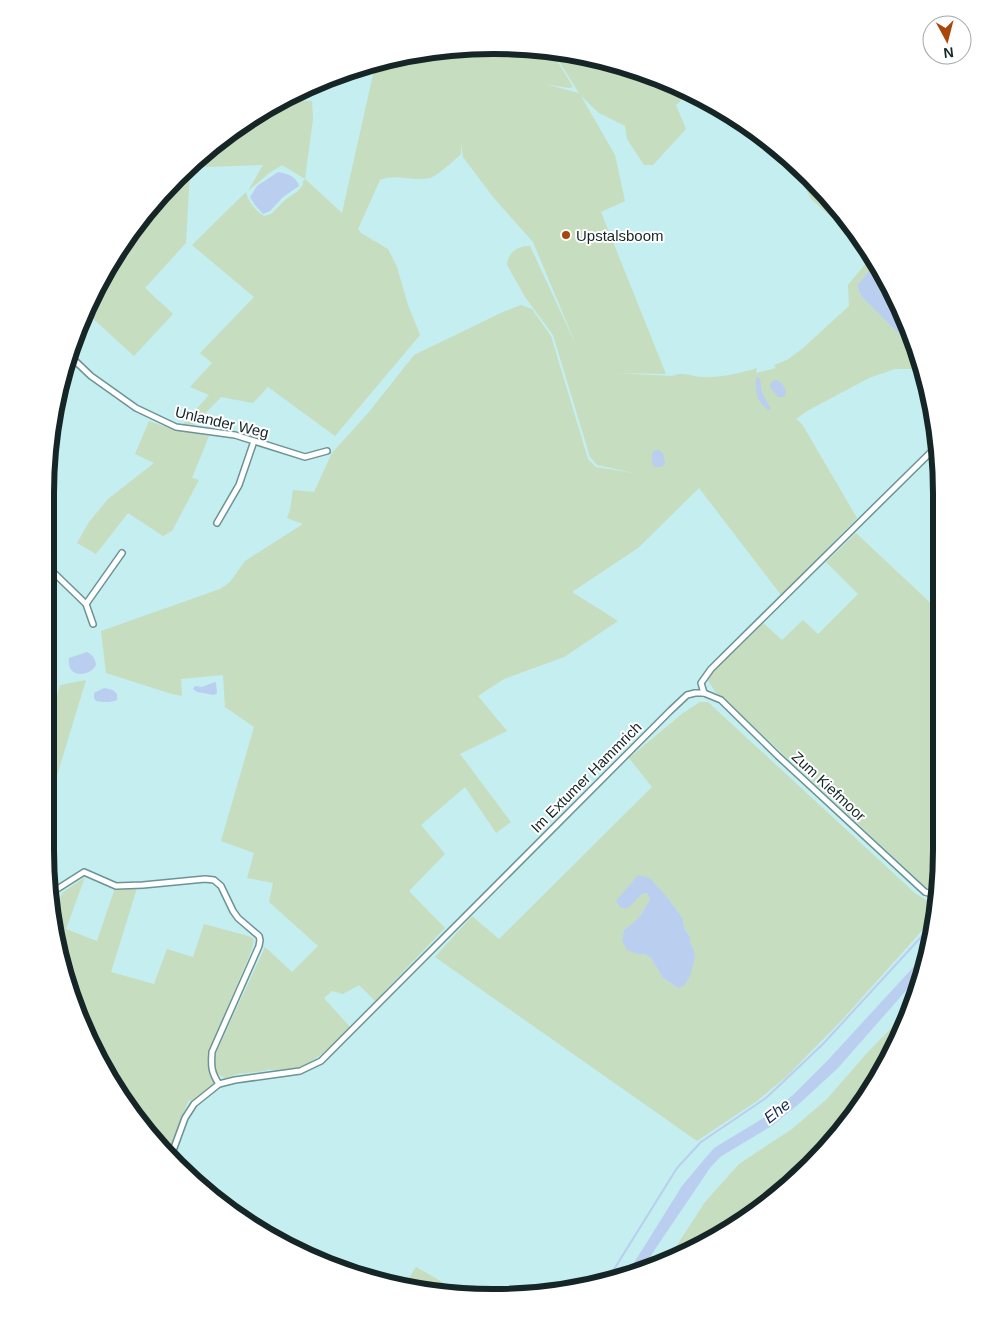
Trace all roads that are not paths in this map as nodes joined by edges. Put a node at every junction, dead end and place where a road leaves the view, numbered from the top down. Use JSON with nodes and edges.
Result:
{"nodes":[{"id":1,"x":75,"y":360,"type":"edge"},
{"id":2,"x":254,"y":441,"type":"junction"},
{"id":3,"x":328,"y":451,"type":"dead end"},
{"id":4,"x":931,"y":452,"type":"edge"},
{"id":5,"x":217,"y":523,"type":"dead end"},
{"id":6,"x":122,"y":553,"type":"dead end"},
{"id":7,"x":54,"y":573,"type":"edge"},
{"id":8,"x":86,"y":604,"type":"junction"},
{"id":9,"x":93,"y":624,"type":"dead end"},
{"id":10,"x":704,"y":693,"type":"junction"},
{"id":11,"x":56,"y":890,"type":"edge"},
{"id":12,"x":930,"y":894,"type":"edge"},
{"id":13,"x":219,"y":1084,"type":"junction"},
{"id":14,"x":173,"y":1150,"type":"edge"}],
"edges":[{"from":1,"to":2,"type":"street","name":"Unlander Weg"},
{"from":2,"to":3,"type":"street","name":"Unlander Weg"},
{"from":2,"to":5,"type":"street"},
{"from":4,"to":10,"type":"street"},
{"from":6,"to":8,"type":"street"},
{"from":7,"to":8,"type":"street"},
{"from":8,"to":9,"type":"street"},
{"from":10,"to":12,"type":"street","name":"Zum Kiefmoor"},
{"from":10,"to":13,"type":"street","name":"Im Extumer Hammrich"},
{"from":11,"to":13,"type":"street"},
{"from":13,"to":14,"type":"street"}]}
